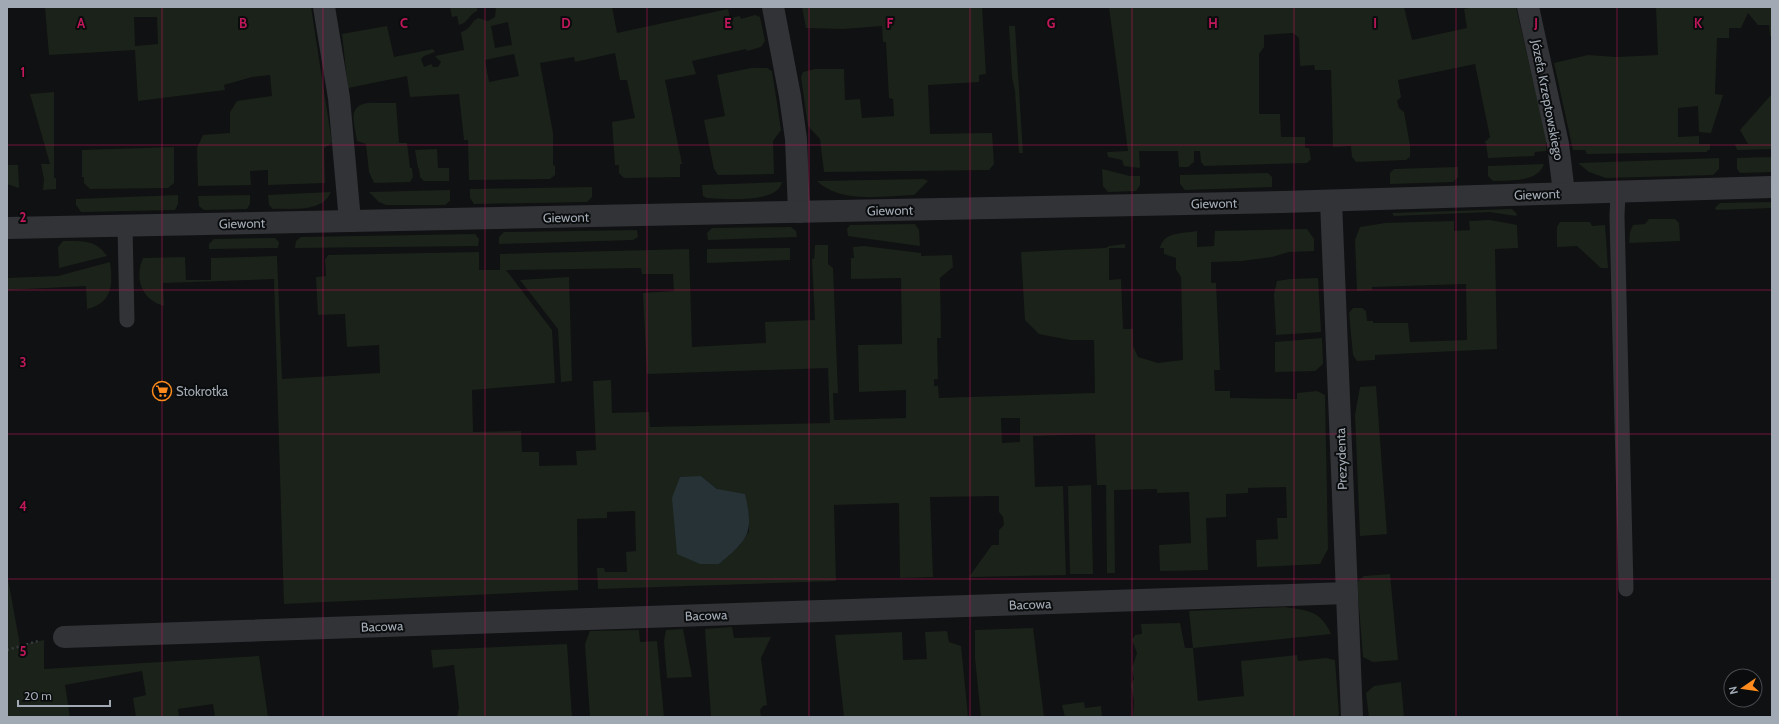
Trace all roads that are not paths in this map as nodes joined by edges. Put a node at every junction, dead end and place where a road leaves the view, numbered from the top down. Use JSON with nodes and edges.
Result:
{"nodes":[{"id":1,"x":324,"y":7,"type":"edge"},
{"id":2,"x":773,"y":7,"type":"edge"},
{"id":3,"x":1528,"y":7,"type":"edge"},
{"id":4,"x":1772,"y":187,"type":"edge"},
{"id":5,"x":1618,"y":192,"type":"junction"},
{"id":6,"x":1564,"y":194,"type":"junction"},
{"id":7,"x":1331,"y":200,"type":"junction"},
{"id":8,"x":799,"y":212,"type":"junction"},
{"id":9,"x":350,"y":221,"type":"junction"},
{"id":10,"x":125,"y":226,"type":"junction"},
{"id":11,"x":7,"y":228,"type":"edge"},
{"id":12,"x":127,"y":320,"type":"dead end"},
{"id":13,"x":1626,"y":590,"type":"dead end"},
{"id":14,"x":1347,"y":593,"type":"junction"},
{"id":15,"x":64,"y":637,"type":"dead end"},
{"id":16,"x":1352,"y":717,"type":"edge"}],
"edges":[{"from":1,"to":9,"type":"street"},
{"from":2,"to":8,"type":"street"},
{"from":3,"to":6,"type":"street","name":"Józefa Krzeptowskiego"},
{"from":4,"to":5,"type":"street","name":"Giewont"},
{"from":5,"to":6,"type":"street","name":"Giewont"},
{"from":5,"to":13,"type":"lane"},
{"from":6,"to":7,"type":"street","name":"Giewont"},
{"from":7,"to":8,"type":"street","name":"Giewont"},
{"from":7,"to":14,"type":"street","name":"Prezydenta"},
{"from":8,"to":9,"type":"street","name":"Giewont"},
{"from":9,"to":10,"type":"street","name":"Giewont"},
{"from":10,"to":11,"type":"street","name":"Giewont"},
{"from":10,"to":12,"type":"lane"},
{"from":14,"to":15,"type":"street","name":"Bacowa"},
{"from":14,"to":16,"type":"street","name":"Prezydenta"}]}
